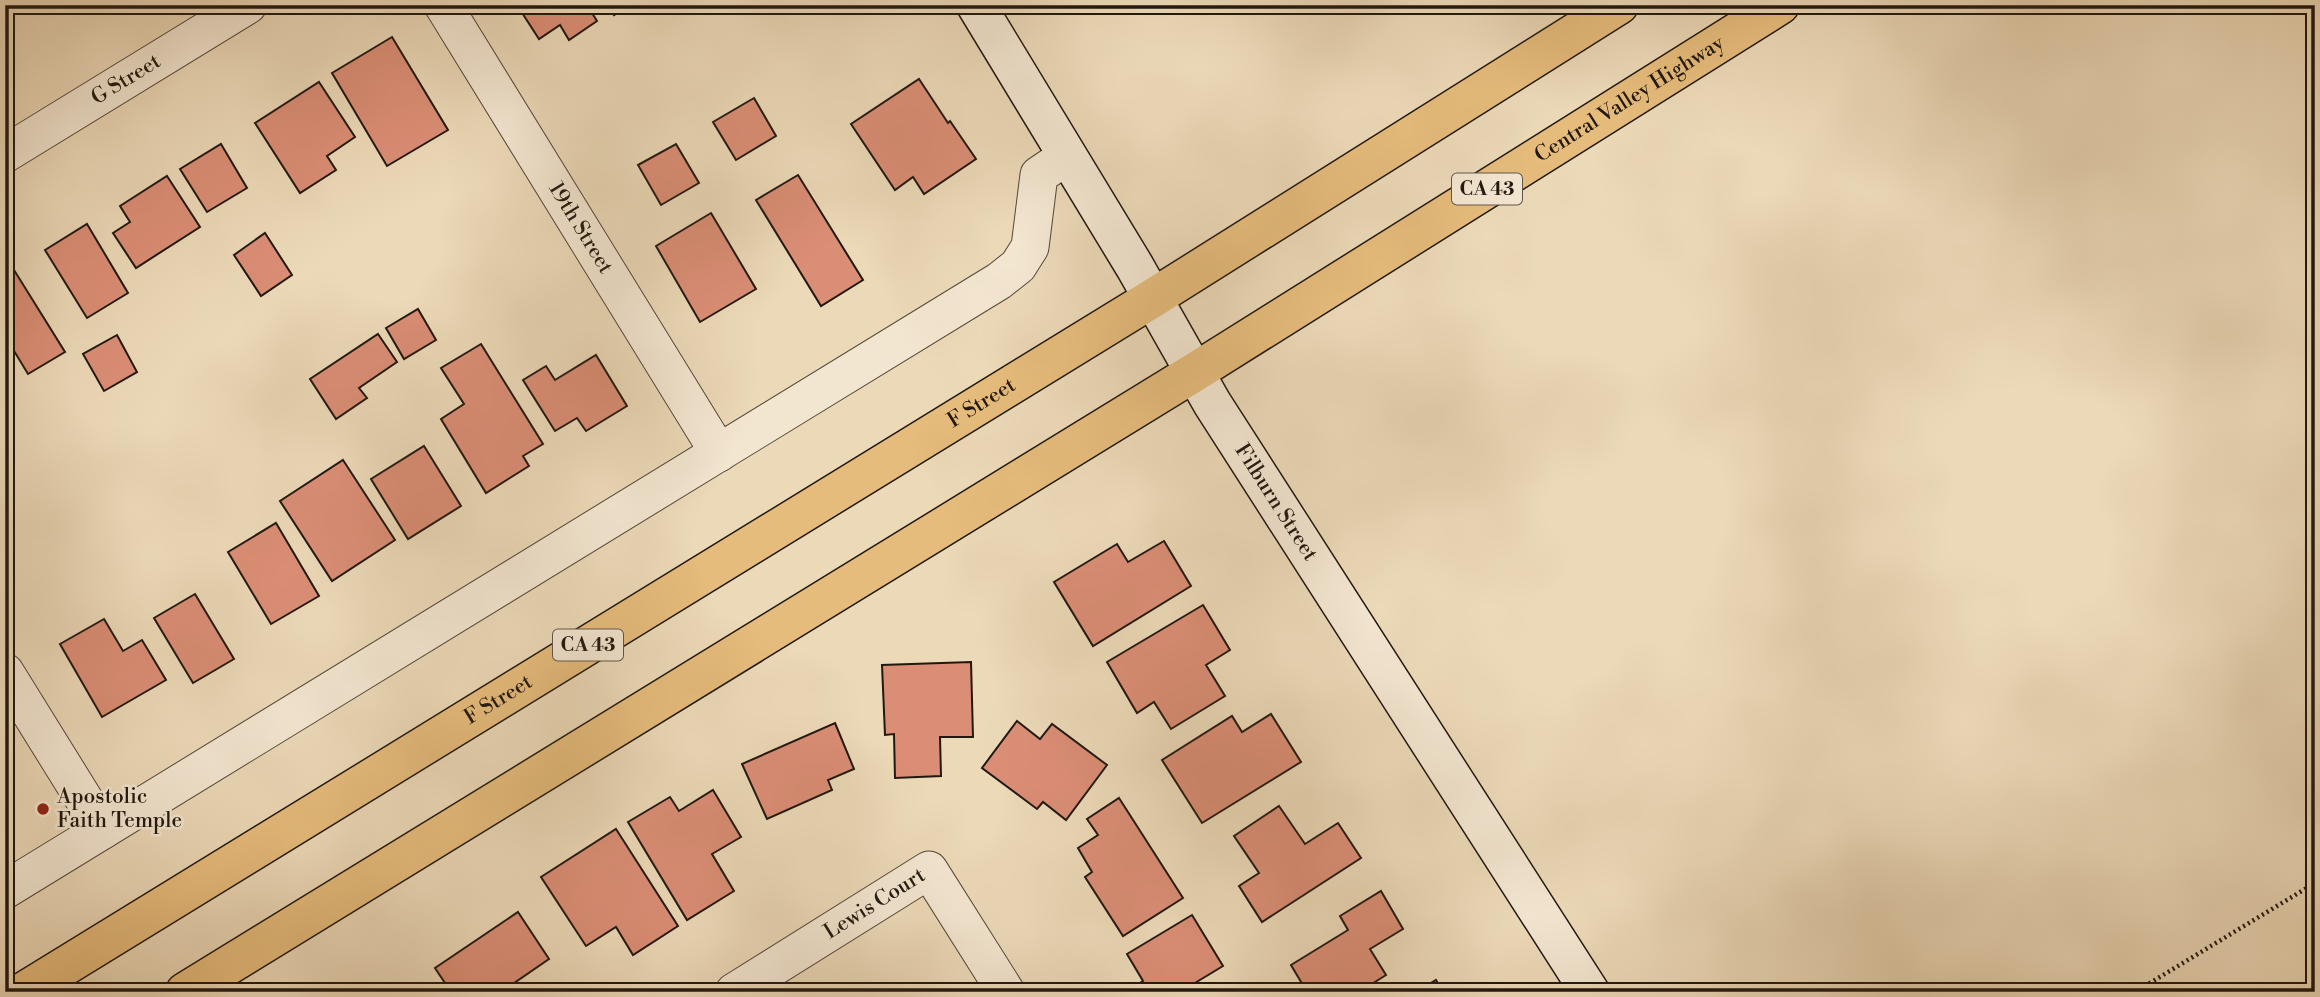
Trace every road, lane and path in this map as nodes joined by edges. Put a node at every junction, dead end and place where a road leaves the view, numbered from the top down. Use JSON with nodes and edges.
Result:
{"nodes":[{"id":1,"x":248,"y":5,"type":"edge"},
{"id":2,"x":443,"y":5,"type":"edge"},
{"id":3,"x":976,"y":5,"type":"edge"},
{"id":4,"x":1619,"y":5,"type":"edge"},
{"id":5,"x":1780,"y":5,"type":"edge"},
{"id":6,"x":5,"y":154,"type":"edge"},
{"id":7,"x":1067,"y":156,"type":"junction"},
{"id":8,"x":1153,"y":298,"type":"junction"},
{"id":9,"x":1195,"y":372,"type":"junction"},
{"id":10,"x":719,"y":453,"type":"junction"},
{"id":11,"x":5,"y":672,"type":"edge"},
{"id":12,"x":103,"y":830,"type":"junction"},
{"id":13,"x":2315,"y":883,"type":"edge"},
{"id":14,"x":5,"y":890,"type":"edge"},
{"id":15,"x":23,"y":992,"type":"edge"},
{"id":16,"x":185,"y":992,"type":"edge"},
{"id":17,"x":734,"y":992,"type":"edge"},
{"id":18,"x":1006,"y":992,"type":"edge"},
{"id":19,"x":1590,"y":992,"type":"edge"},
{"id":20,"x":2134,"y":992,"type":"edge"}],
"edges":[{"from":1,"to":6,"type":"street","name":"G Street"},
{"from":2,"to":10,"type":"street","name":"19th Street"},
{"from":3,"to":7,"type":"street","name":"Filburn Street"},
{"from":4,"to":8,"type":"main road","number":"CA 43"},
{"from":5,"to":9,"type":"main road","name":"Central Valley Highway","number":"CA 43"},
{"from":7,"to":8,"type":"street","name":"Filburn Street"},
{"from":7,"to":10,"type":"street"},
{"from":8,"to":9,"type":"street","name":"Filburn Street"},
{"from":8,"to":15,"type":"main road","name":"F Street","number":"CA 43"},
{"from":9,"to":16,"type":"main road","number":"CA 43"},
{"from":9,"to":19,"type":"street","name":"Filburn Street"},
{"from":10,"to":12,"type":"street"},
{"from":11,"to":12,"type":"street"},
{"from":12,"to":14,"type":"street"},
{"from":13,"to":20,"type":"path"},
{"from":17,"to":18,"type":"street","name":"Lewis Court"}]}
